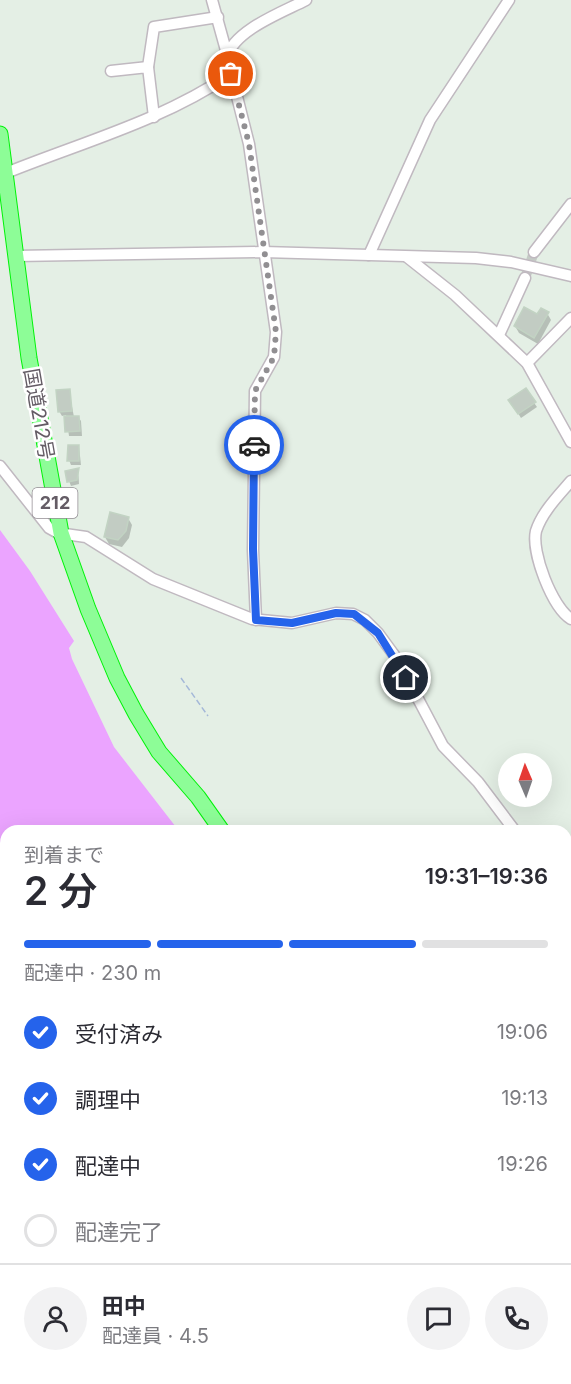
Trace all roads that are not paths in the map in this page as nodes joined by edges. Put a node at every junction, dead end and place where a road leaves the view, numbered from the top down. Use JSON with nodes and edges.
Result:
{"nodes":[{"id":1,"x":212,"y":0,"type":"edge"},
{"id":2,"x":306,"y":0,"type":"edge"},
{"id":3,"x":509,"y":0,"type":"edge"},
{"id":4,"x":218,"y":17,"type":"junction"},
{"id":5,"x":227,"y":54,"type":"junction"},
{"id":6,"x":148,"y":67,"type":"junction"},
{"id":7,"x":111,"y":71,"type":"dead end"},
{"id":8,"x":231,"y":74,"type":"junction"},
{"id":9,"x":154,"y":117,"type":"junction"},
{"id":10,"x":0,"y":134,"type":"edge"},
{"id":11,"x":3,"y":175,"type":"edge"},
{"id":12,"x":571,"y":204,"type":"edge"},
{"id":13,"x":262,"y":252,"type":"junction"},
{"id":14,"x":534,"y":252,"type":"tunnel mouth"},
{"id":15,"x":369,"y":255,"type":"junction"},
{"id":16,"x":15,"y":256,"type":"junction"},
{"id":17,"x":407,"y":257,"type":"junction"},
{"id":18,"x":571,"y":276,"type":"edge"},
{"id":19,"x":525,"y":278,"type":"tunnel mouth"},
{"id":20,"x":571,"y":318,"type":"edge"},
{"id":21,"x":499,"y":335,"type":"junction"},
{"id":22,"x":527,"y":363,"type":"junction"},
{"id":23,"x":571,"y":442,"type":"edge"},
{"id":24,"x":0,"y":466,"type":"edge"},
{"id":25,"x":571,"y":481,"type":"edge"},
{"id":26,"x":61,"y":533,"type":"junction"},
{"id":27,"x":571,"y":619,"type":"edge"},
{"id":28,"x":256,"y":620,"type":"junction"},
{"id":29,"x":218,"y":825,"type":"edge"},
{"id":30,"x":510,"y":825,"type":"edge"}],
"edges":[{"from":1,"to":4,"type":"street"},
{"from":2,"to":5,"type":"street"},
{"from":3,"to":15,"type":"street"},
{"from":4,"to":5,"type":"street"},
{"from":4,"to":6,"type":"street"},
{"from":5,"to":8,"type":"street"},
{"from":6,"to":7,"type":"street"},
{"from":6,"to":9,"type":"street"},
{"from":8,"to":9,"type":"street"},
{"from":8,"to":13,"type":"street"},
{"from":9,"to":11,"type":"street"},
{"from":10,"to":11,"type":"highway","name":"国道212号","number":"212"},
{"from":11,"to":16,"type":"highway","name":"国道212号","number":"212"},
{"from":12,"to":14,"type":"street"},
{"from":13,"to":15,"type":"street"},
{"from":13,"to":16,"type":"street"},
{"from":13,"to":28,"type":"street"},
{"from":15,"to":17,"type":"street"},
{"from":16,"to":26,"type":"highway","name":"国道212号","number":"212"},
{"from":17,"to":18,"type":"street"},
{"from":17,"to":21,"type":"street"},
{"from":19,"to":21,"type":"street"},
{"from":20,"to":22,"type":"street"},
{"from":21,"to":22,"type":"street"},
{"from":22,"to":23,"type":"street"},
{"from":24,"to":26,"type":"street"},
{"from":25,"to":27,"type":"street"},
{"from":26,"to":28,"type":"street"},
{"from":26,"to":29,"type":"highway","name":"国道212号","number":"212"},
{"from":28,"to":30,"type":"street"}]}
